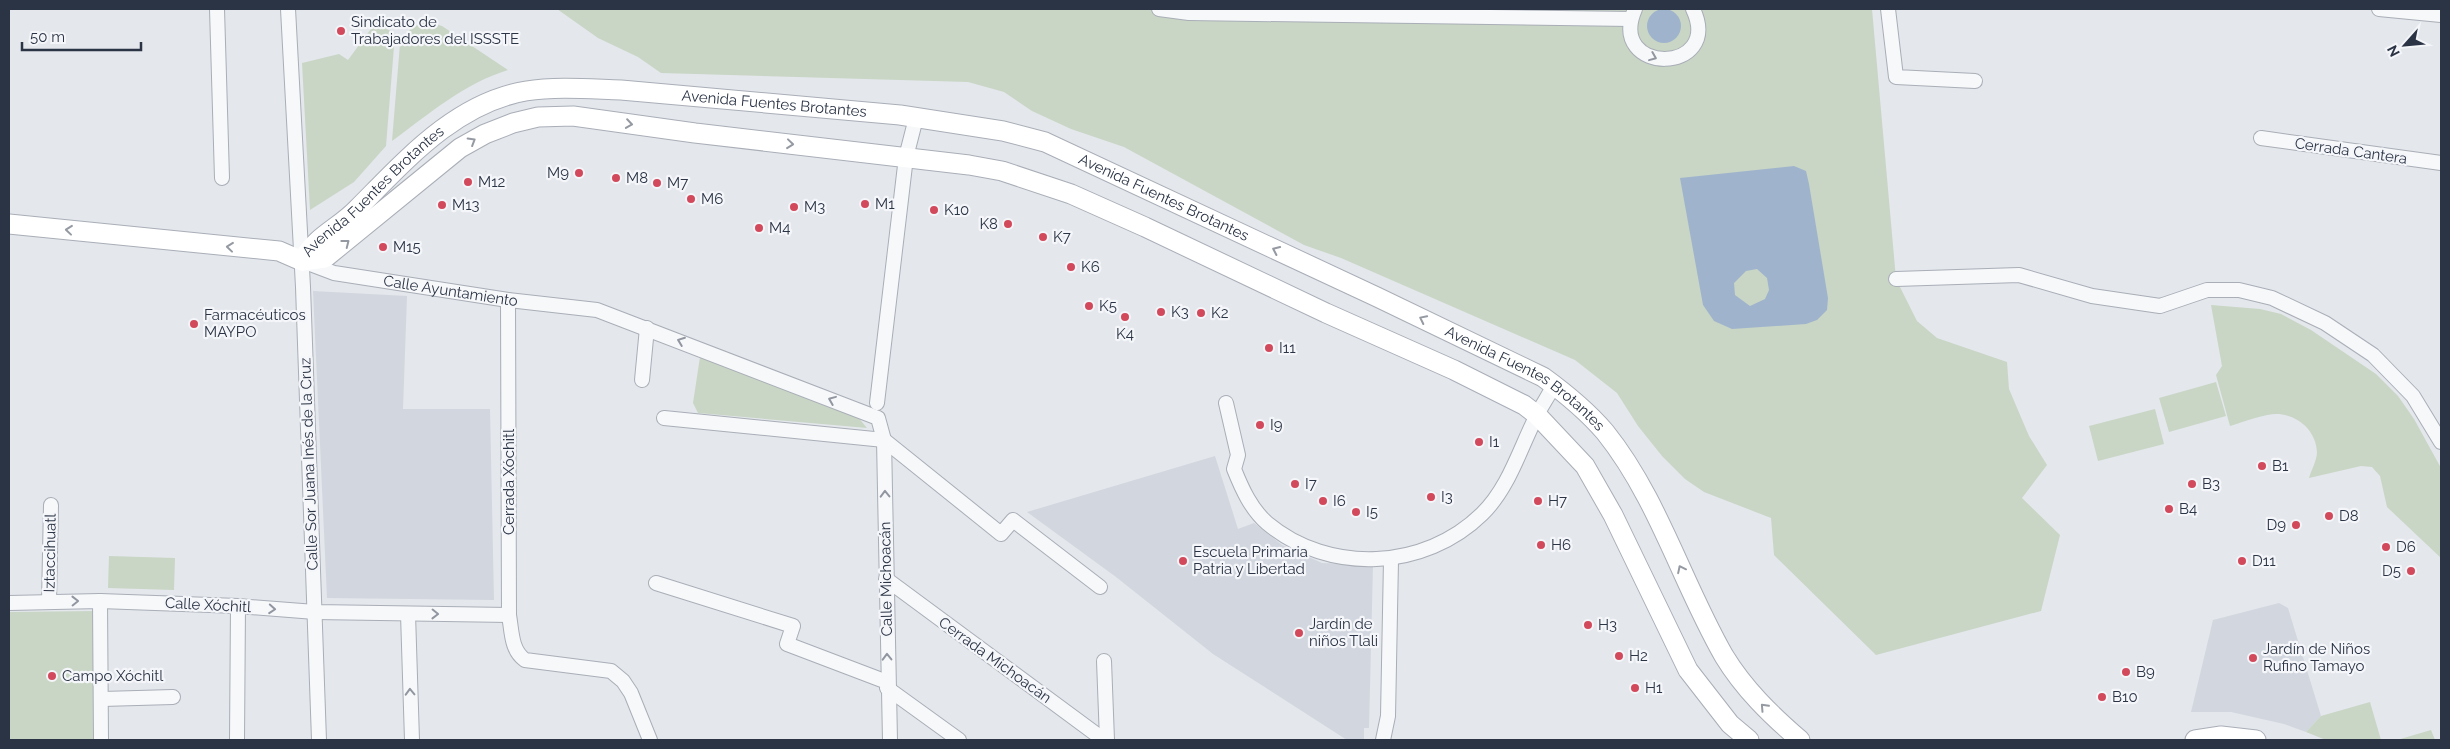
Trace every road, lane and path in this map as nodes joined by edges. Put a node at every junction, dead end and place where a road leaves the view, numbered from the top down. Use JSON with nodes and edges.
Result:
{"nodes":[{"id":1,"x":216,"y":9,"type":"edge"},
{"id":2,"x":288,"y":9,"type":"edge"},
{"id":3,"x":1158,"y":9,"type":"edge"},
{"id":4,"x":1693,"y":9,"type":"edge"},
{"id":5,"x":1888,"y":9,"type":"edge"},
{"id":6,"x":2379,"y":9,"type":"edge"},
{"id":7,"x":1633,"y":14,"type":"edge"},
{"id":8,"x":2441,"y":15,"type":"edge"},
{"id":9,"x":1975,"y":81,"type":"dead end"},
{"id":10,"x":592,"y":89,"type":"junction"},
{"id":11,"x":589,"y":118,"type":"junction"},
{"id":12,"x":916,"y":118,"type":"junction"},
{"id":13,"x":2261,"y":138,"type":"dead end"},
{"id":14,"x":906,"y":158,"type":"junction"},
{"id":15,"x":2441,"y":163,"type":"edge"},
{"id":16,"x":222,"y":178,"type":"dead end"},
{"id":17,"x":9,"y":224,"type":"edge"},
{"id":18,"x":302,"y":260,"type":"junction"},
{"id":19,"x":1896,"y":279,"type":"dead end"},
{"id":20,"x":508,"y":300,"type":"junction"},
{"id":21,"x":647,"y":328,"type":"junction"},
{"id":22,"x":642,"y":380,"type":"dead end"},
{"id":23,"x":1554,"y":385,"type":"junction"},
{"id":24,"x":878,"y":403,"type":"dead end"},
{"id":25,"x":1226,"y":403,"type":"dead end"},
{"id":26,"x":1537,"y":415,"type":"junction"},
{"id":27,"x":664,"y":418,"type":"dead end"},
{"id":28,"x":878,"y":418,"type":"joint"},
{"id":29,"x":884,"y":440,"type":"junction"},
{"id":30,"x":2441,"y":442,"type":"edge"},
{"id":31,"x":51,"y":505,"type":"dead end"},
{"id":32,"x":1391,"y":560,"type":"junction"},
{"id":33,"x":886,"y":579,"type":"junction"},
{"id":34,"x":656,"y":583,"type":"dead end"},
{"id":35,"x":1100,"y":588,"type":"dead end"},
{"id":36,"x":100,"y":601,"type":"junction"},
{"id":37,"x":49,"y":602,"type":"junction"},
{"id":38,"x":9,"y":603,"type":"edge"},
{"id":39,"x":238,"y":606,"type":"junction"},
{"id":40,"x":315,"y":612,"type":"junction"},
{"id":41,"x":408,"y":614,"type":"junction"},
{"id":42,"x":509,"y":615,"type":"junction"},
{"id":43,"x":1104,"y":661,"type":"dead end"},
{"id":44,"x":887,"y":685,"type":"junction"},
{"id":45,"x":173,"y":698,"type":"dead end"},
{"id":46,"x":102,"y":699,"type":"junction"},
{"id":47,"x":101,"y":740,"type":"edge"},
{"id":48,"x":237,"y":740,"type":"edge"},
{"id":49,"x":319,"y":740,"type":"edge"},
{"id":50,"x":412,"y":740,"type":"edge"},
{"id":51,"x":650,"y":740,"type":"edge"},
{"id":52,"x":890,"y":740,"type":"edge"},
{"id":53,"x":959,"y":740,"type":"edge"},
{"id":54,"x":1105,"y":740,"type":"edge"},
{"id":55,"x":1382,"y":740,"type":"edge"},
{"id":56,"x":1749,"y":740,"type":"edge"},
{"id":57,"x":1800,"y":740,"type":"edge"},
{"id":58,"x":2195,"y":740,"type":"edge"},
{"id":59,"x":2256,"y":740,"type":"edge"}],
"edges":[{"from":1,"to":16,"type":"street"},
{"from":2,"to":18,"type":"street","name":"Calle Sor Juana Inés de la Cruz"},
{"from":3,"to":7,"type":"street"},
{"from":7,"to":4,"type":"street","one_way":true},
{"from":5,"to":9,"type":"street"},
{"from":6,"to":8,"type":"street"},
{"from":10,"to":11,"type":"street"},
{"from":10,"to":12,"type":"street","name":"Avenida Fuentes Brotantes"},
{"from":10,"to":18,"type":"street","name":"Avenida Fuentes Brotantes"},
{"from":11,"to":14,"type":"street","name":"Avenida Fuentes Brotantes","one_way":true},
{"from":18,"to":11,"type":"street","name":"Avenida Fuentes Brotantes","one_way":true},
{"from":12,"to":14,"type":"street"},
{"from":23,"to":12,"type":"street","name":"Avenida Fuentes Brotantes","one_way":true},
{"from":13,"to":15,"type":"street","name":"Cerrada Cantera"},
{"from":14,"to":24,"type":"street"},
{"from":14,"to":26,"type":"street","name":"Avenida Fuentes Brotantes"},
{"from":18,"to":17,"type":"street","name":"Calle Ayuntamiento","one_way":true},
{"from":18,"to":20,"type":"street","name":"Calle Ayuntamiento"},
{"from":18,"to":40,"type":"street","name":"Calle Sor Juana Inés de la Cruz"},
{"from":19,"to":30,"type":"street"},
{"from":20,"to":21,"type":"street","name":"Calle Ayuntamiento"},
{"from":20,"to":42,"type":"street","name":"Cerrada Xóchitl"},
{"from":21,"to":22,"type":"street"},
{"from":28,"to":21,"type":"street","name":"Calle Ayuntamiento","one_way":true},
{"from":23,"to":26,"type":"street"},
{"from":57,"to":23,"type":"street","name":"Avenida Fuentes Brotantes","one_way":true},
{"from":25,"to":32,"type":"street"},
{"from":26,"to":32,"type":"street"},
{"from":26,"to":56,"type":"street","name":"Avenida Fuentes Brotantes"},
{"from":27,"to":29,"type":"street"},
{"from":28,"to":29,"type":"street","name":"Calle Michoacán"},
{"from":33,"to":29,"type":"street","name":"Calle Michoacán","one_way":true},
{"from":29,"to":35,"type":"street"},
{"from":31,"to":37,"type":"street","name":"Iztaccihuatl"},
{"from":32,"to":55,"type":"street"},
{"from":44,"to":33,"type":"street","name":"Calle Michoacán","one_way":true},
{"from":33,"to":54,"type":"street","name":"Cerrada Michoacán"},
{"from":34,"to":44,"type":"street"},
{"from":37,"to":36,"type":"street","name":"Calle Xóchitl","one_way":true},
{"from":36,"to":39,"type":"street","name":"Calle Xóchitl"},
{"from":36,"to":46,"type":"street"},
{"from":37,"to":38,"type":"street","name":"Calle Xóchitl"},
{"from":39,"to":40,"type":"street","name":"Calle Xóchitl","one_way":true},
{"from":39,"to":48,"type":"street"},
{"from":40,"to":41,"type":"street","name":"Calle Xóchitl"},
{"from":40,"to":49,"type":"street","name":"Calle Sor Juana Inés de la Cruz"},
{"from":41,"to":42,"type":"street","name":"Calle Xóchitl","one_way":true},
{"from":50,"to":41,"type":"street","one_way":true},
{"from":42,"to":51,"type":"street","name":"Cerrada Xóchitl"},
{"from":43,"to":54,"type":"street"},
{"from":44,"to":52,"type":"street","name":"Calle Michoacán"},
{"from":44,"to":53,"type":"street"},
{"from":45,"to":46,"type":"street"},
{"from":46,"to":47,"type":"street"},
{"from":58,"to":59,"type":"street"}]}
